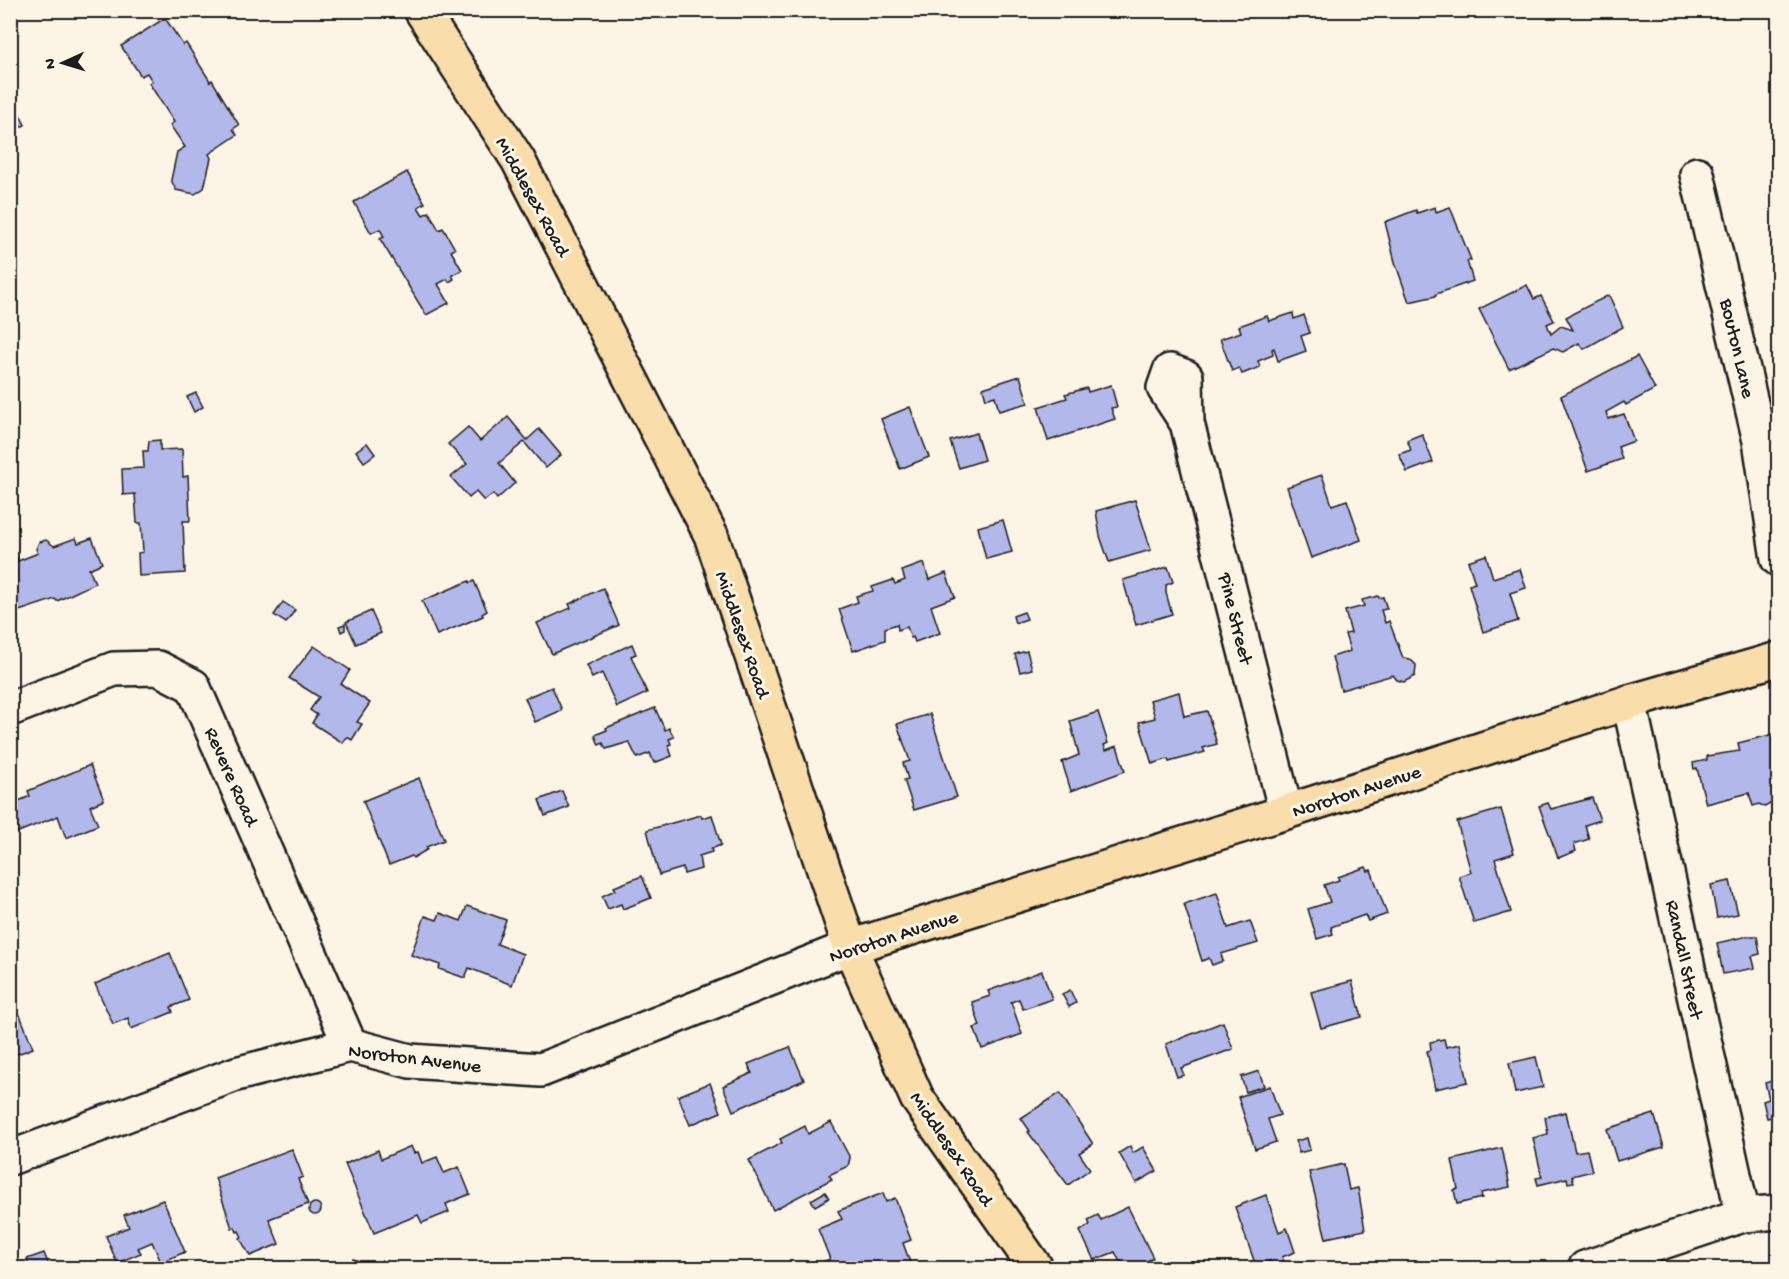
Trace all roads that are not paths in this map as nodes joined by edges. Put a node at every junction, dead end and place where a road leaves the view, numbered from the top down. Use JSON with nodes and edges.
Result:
{"nodes":[{"id":1,"x":421,"y":10,"type":"edge"},
{"id":2,"x":1697,"y":174,"type":"dead end"},
{"id":3,"x":1187,"y":423,"type":"dead end"},
{"id":4,"x":1779,"y":559,"type":"edge"},
{"id":5,"x":1779,"y":659,"type":"edge"},
{"id":6,"x":1629,"y":702,"type":"junction"},
{"id":7,"x":10,"y":709,"type":"edge"},
{"id":8,"x":1286,"y":813,"type":"junction"},
{"id":9,"x":850,"y":947,"type":"junction"},
{"id":10,"x":350,"y":1045,"type":"junction"},
{"id":11,"x":10,"y":1158,"type":"edge"},
{"id":12,"x":1779,"y":1212,"type":"edge"},
{"id":13,"x":1743,"y":1215,"type":"junction"},
{"id":14,"x":1036,"y":1269,"type":"edge"},
{"id":15,"x":1586,"y":1269,"type":"edge"}],
"edges":[{"from":1,"to":9,"type":"main road","name":"Middlesex Road"},
{"from":2,"to":4,"type":"street","name":"Bouton Lane"},
{"from":3,"to":8,"type":"street","name":"Pine Street"},
{"from":5,"to":6,"type":"main road","name":"Noroton Avenue"},
{"from":6,"to":8,"type":"main road","name":"Noroton Avenue"},
{"from":6,"to":13,"type":"street","name":"Randall Street"},
{"from":7,"to":10,"type":"street","name":"Revere Road"},
{"from":8,"to":9,"type":"main road","name":"Noroton Avenue"},
{"from":9,"to":10,"type":"street","name":"Noroton Avenue"},
{"from":9,"to":14,"type":"main road","name":"Middlesex Road"},
{"from":10,"to":11,"type":"street","name":"Noroton Avenue"},
{"from":12,"to":13,"type":"street"},
{"from":13,"to":15,"type":"street"}]}
